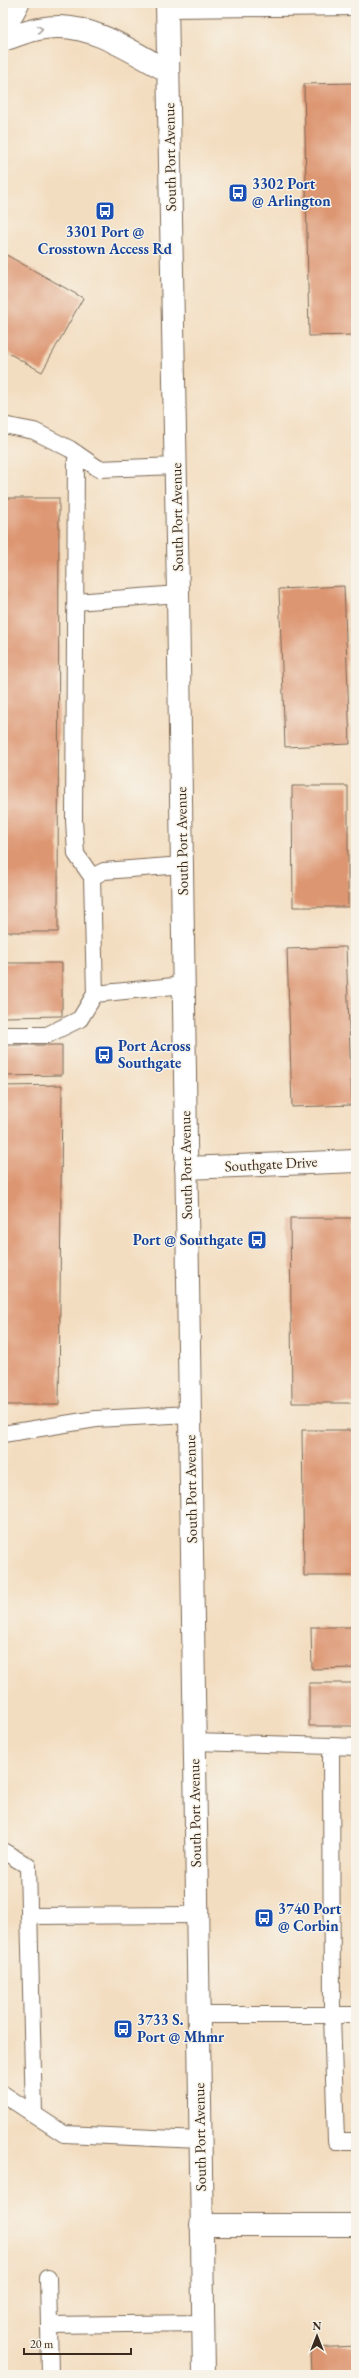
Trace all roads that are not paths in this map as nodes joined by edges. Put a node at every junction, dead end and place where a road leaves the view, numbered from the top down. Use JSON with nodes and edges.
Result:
{"nodes":[{"id":1,"x":18,"y":3,"type":"edge"},
{"id":2,"x":167,"y":4,"type":"edge"},
{"id":3,"x":356,"y":4,"type":"edge"},
{"id":4,"x":3,"y":31,"type":"edge"},
{"id":5,"x":3,"y":40,"type":"edge"},
{"id":6,"x":168,"y":71,"type":"junction"},
{"id":7,"x":3,"y":425,"type":"edge"},
{"id":8,"x":76,"y":453,"type":"junction"},
{"id":9,"x":176,"y":466,"type":"junction"},
{"id":10,"x":178,"y":594,"type":"junction"},
{"id":11,"x":76,"y":602,"type":"junction"},
{"id":12,"x":182,"y":865,"type":"junction"},
{"id":13,"x":92,"y":877,"type":"junction"},
{"id":14,"x":184,"y":985,"type":"junction"},
{"id":15,"x":95,"y":994,"type":"junction"},
{"id":16,"x":3,"y":1035,"type":"edge"},
{"id":17,"x":356,"y":1161,"type":"edge"},
{"id":18,"x":186,"y":1168,"type":"junction"},
{"id":19,"x":190,"y":1414,"type":"junction"},
{"id":20,"x":3,"y":1434,"type":"edge"},
{"id":21,"x":194,"y":1742,"type":"junction"},
{"id":22,"x":331,"y":1746,"type":"junction"},
{"id":23,"x":356,"y":1747,"type":"edge"},
{"id":24,"x":3,"y":1851,"type":"edge"},
{"id":25,"x":197,"y":1915,"type":"junction"},
{"id":26,"x":29,"y":1916,"type":"junction"},
{"id":27,"x":198,"y":2015,"type":"junction"},
{"id":28,"x":332,"y":2015,"type":"junction"},
{"id":29,"x":356,"y":2015,"type":"edge"},
{"id":30,"x":3,"y":2094,"type":"edge"},
{"id":31,"x":34,"y":2114,"type":"junction"},
{"id":32,"x":200,"y":2140,"type":"junction"},
{"id":33,"x":356,"y":2141,"type":"edge"},
{"id":34,"x":201,"y":2225,"type":"junction"},
{"id":35,"x":356,"y":2225,"type":"edge"},
{"id":36,"x":48,"y":2278,"type":"dead end"},
{"id":37,"x":203,"y":2323,"type":"junction"},
{"id":38,"x":49,"y":2325,"type":"junction"},
{"id":39,"x":50,"y":2375,"type":"edge"},
{"id":40,"x":204,"y":2375,"type":"edge"}],
"edges":[{"from":1,"to":4,"type":"main road"},
{"from":2,"to":3,"type":"main road"},
{"from":2,"to":6,"type":"main road","name":"South Port Avenue"},
{"from":5,"to":6,"type":"main road","one_way":true},
{"from":6,"to":9,"type":"main road","name":"South Port Avenue"},
{"from":7,"to":8,"type":"lane"},
{"from":8,"to":9,"type":"lane"},
{"from":8,"to":11,"type":"lane"},
{"from":9,"to":10,"type":"main road","name":"South Port Avenue"},
{"from":10,"to":11,"type":"lane"},
{"from":10,"to":12,"type":"main road","name":"South Port Avenue"},
{"from":11,"to":13,"type":"lane"},
{"from":12,"to":13,"type":"lane"},
{"from":12,"to":14,"type":"main road","name":"South Port Avenue"},
{"from":13,"to":15,"type":"lane"},
{"from":14,"to":15,"type":"lane"},
{"from":14,"to":18,"type":"main road","name":"South Port Avenue"},
{"from":15,"to":16,"type":"lane"},
{"from":17,"to":18,"type":"main road","name":"Southgate Drive"},
{"from":18,"to":19,"type":"main road","name":"South Port Avenue"},
{"from":19,"to":20,"type":"lane"},
{"from":19,"to":21,"type":"main road","name":"South Port Avenue"},
{"from":21,"to":22,"type":"lane"},
{"from":21,"to":25,"type":"main road","name":"South Port Avenue"},
{"from":22,"to":23,"type":"lane"},
{"from":22,"to":28,"type":"lane"},
{"from":24,"to":26,"type":"lane"},
{"from":25,"to":26,"type":"lane"},
{"from":25,"to":27,"type":"main road","name":"South Port Avenue"},
{"from":26,"to":31,"type":"lane"},
{"from":27,"to":28,"type":"lane"},
{"from":27,"to":32,"type":"main road","name":"South Port Avenue"},
{"from":28,"to":29,"type":"lane"},
{"from":28,"to":33,"type":"lane"},
{"from":30,"to":31,"type":"lane"},
{"from":31,"to":32,"type":"lane"},
{"from":32,"to":34,"type":"main road","name":"South Port Avenue"},
{"from":34,"to":35,"type":"main road"},
{"from":34,"to":37,"type":"main road","name":"South Port Avenue"},
{"from":36,"to":38,"type":"lane"},
{"from":37,"to":38,"type":"lane"},
{"from":37,"to":40,"type":"main road","name":"South Port Avenue"},
{"from":38,"to":39,"type":"lane"}]}
